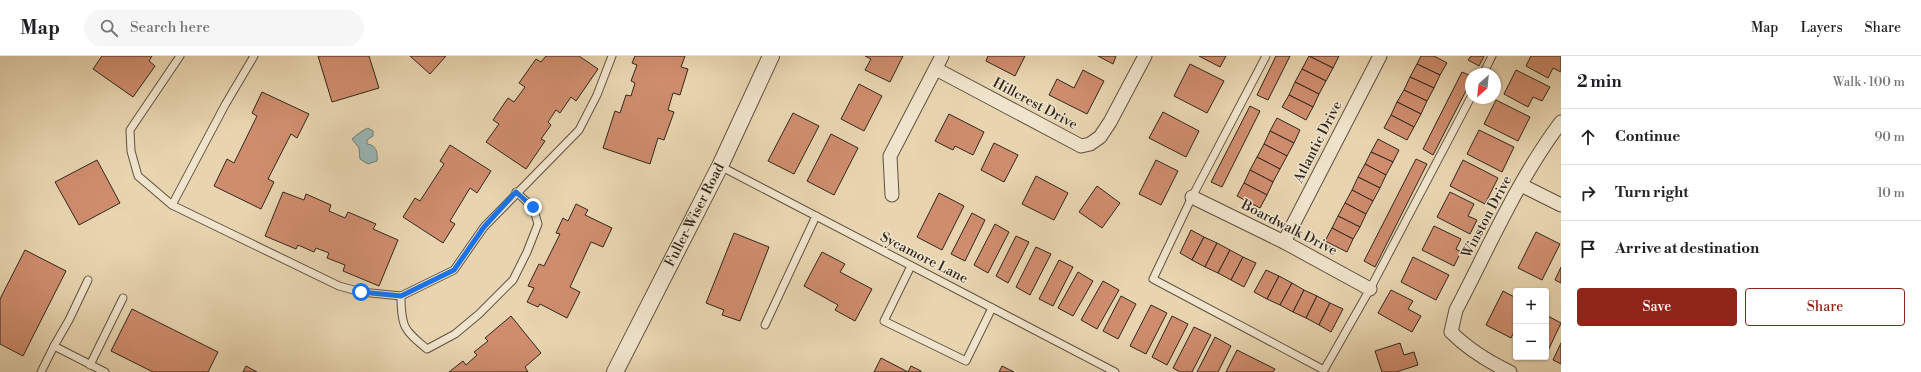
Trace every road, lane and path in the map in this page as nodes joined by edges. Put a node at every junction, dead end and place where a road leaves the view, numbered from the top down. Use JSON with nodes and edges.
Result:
{"nodes":[{"id":1,"x":180,"y":56,"type":"edge"},
{"id":2,"x":254,"y":56,"type":"edge"},
{"id":3,"x":612,"y":56,"type":"edge"},
{"id":4,"x":771,"y":56,"type":"edge"},
{"id":5,"x":942,"y":56,"type":"edge"},
{"id":6,"x":1145,"y":56,"type":"edge"},
{"id":7,"x":1266,"y":56,"type":"edge"},
{"id":8,"x":1380,"y":56,"type":"edge"},
{"id":9,"x":1492,"y":56,"type":"edge"},
{"id":10,"x":1486,"y":68,"type":"edge"},
{"id":11,"x":936,"y":69,"type":"junction"},
{"id":12,"x":1467,"y":104,"type":"edge"},
{"id":13,"x":1561,"y":122,"type":"edge"},
{"id":14,"x":720,"y":166,"type":"junction"},
{"id":15,"x":1521,"y":186,"type":"junction"},
{"id":16,"x":516,"y":192,"type":"junction"},
{"id":17,"x":892,"y":195,"type":"dead end"},
{"id":18,"x":1192,"y":197,"type":"junction"},
{"id":19,"x":172,"y":205,"type":"junction"},
{"id":20,"x":1561,"y":205,"type":"edge"},
{"id":21,"x":816,"y":216,"type":"junction"},
{"id":22,"x":1284,"y":242,"type":"junction"},
{"id":23,"x":911,"y":266,"type":"junction"},
{"id":24,"x":88,"y":280,"type":"dead end"},
{"id":25,"x":1370,"y":289,"type":"junction"},
{"id":26,"x":401,"y":296,"type":"junction"},
{"id":27,"x":123,"y":298,"type":"dead end"},
{"id":28,"x":992,"y":308,"type":"junction"},
{"id":29,"x":765,"y":325,"type":"dead end"},
{"id":30,"x":54,"y":346,"type":"junction"},
{"id":31,"x":90,"y":365,"type":"junction"},
{"id":32,"x":1112,"y":371,"type":"edge"},
{"id":33,"x":41,"y":372,"type":"edge"},
{"id":34,"x":105,"y":372,"type":"edge"},
{"id":35,"x":615,"y":372,"type":"edge"},
{"id":36,"x":1510,"y":372,"type":"edge"}],
"edges":[{"from":1,"to":19,"type":"lane"},
{"from":2,"to":19,"type":"lane"},
{"from":3,"to":16,"type":"lane"},
{"from":4,"to":14,"type":"street","name":"Fuller-Wiser Road"},
{"from":5,"to":11,"type":"street"},
{"from":6,"to":11,"type":"street","name":"Hillcrest Drive"},
{"from":7,"to":18,"type":"lane"},
{"from":8,"to":22,"type":"street","name":"Atlantic Drive"},
{"from":9,"to":10,"type":"lane"},
{"from":11,"to":17,"type":"street"},
{"from":12,"to":25,"type":"lane"},
{"from":13,"to":15,"type":"street","name":"Winston Drive"},
{"from":14,"to":21,"type":"lane","name":"Sycamore Lane"},
{"from":14,"to":35,"type":"street","name":"Fuller-Wiser Road"},
{"from":15,"to":20,"type":"street"},
{"from":15,"to":36,"type":"street","name":"Winston Drive"},
{"from":16,"to":26,"type":"lane"},
{"from":16,"to":26,"type":"lane"},
{"from":18,"to":22,"type":"street","name":"Boardwalk Drive"},
{"from":18,"to":25,"type":"lane"},
{"from":19,"to":26,"type":"lane"},
{"from":21,"to":23,"type":"lane","name":"Sycamore Lane"},
{"from":21,"to":29,"type":"lane"},
{"from":22,"to":25,"type":"street","name":"Boardwalk Drive"},
{"from":23,"to":28,"type":"lane","name":"Sycamore Lane"},
{"from":23,"to":28,"type":"lane"},
{"from":24,"to":30,"type":"lane"},
{"from":27,"to":31,"type":"lane"},
{"from":28,"to":32,"type":"lane","name":"Sycamore Lane"},
{"from":30,"to":31,"type":"lane"},
{"from":30,"to":33,"type":"lane"},
{"from":31,"to":34,"type":"lane"}]}
